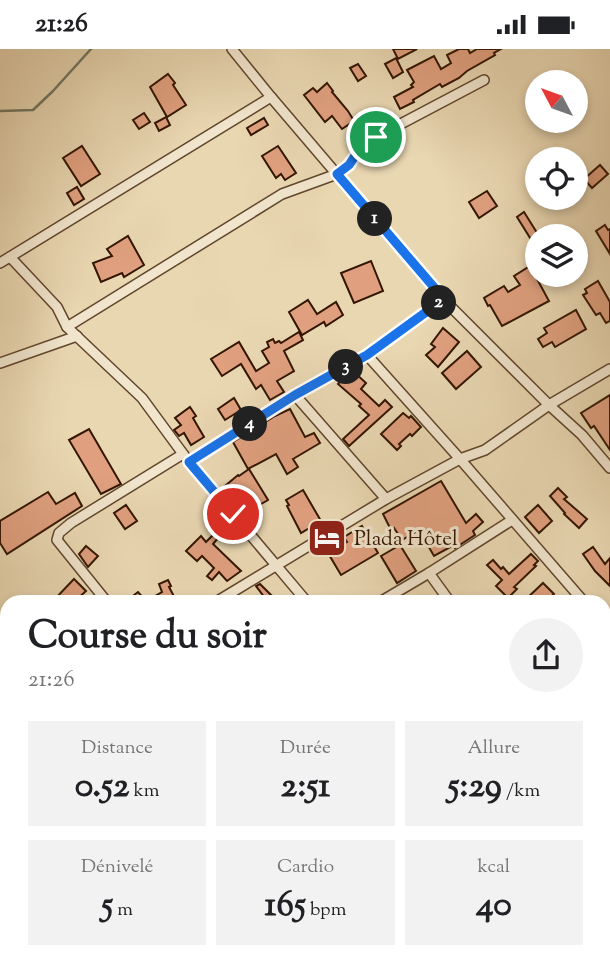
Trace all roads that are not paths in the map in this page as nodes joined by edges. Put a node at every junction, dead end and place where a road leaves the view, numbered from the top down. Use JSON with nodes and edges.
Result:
{"nodes":[{"id":1,"x":232,"y":49,"type":"edge"},
{"id":2,"x":484,"y":80,"type":"dead end"},
{"id":3,"x":271,"y":97,"type":"junction"},
{"id":4,"x":337,"y":174,"type":"junction"},
{"id":5,"x":10,"y":257,"type":"junction"},
{"id":6,"x":0,"y":263,"type":"edge"},
{"id":7,"x":444,"y":299,"type":"junction"},
{"id":8,"x":67,"y":327,"type":"junction"},
{"id":9,"x":77,"y":336,"type":"junction"},
{"id":10,"x":367,"y":355,"type":"junction"},
{"id":11,"x":0,"y":363,"type":"edge"},
{"id":12,"x":610,"y":369,"type":"edge"},
{"id":13,"x":295,"y":395,"type":"junction"},
{"id":14,"x":549,"y":405,"type":"junction"},
{"id":15,"x":186,"y":458,"type":"junction"},
{"id":16,"x":460,"y":459,"type":"junction"},
{"id":17,"x":610,"y":468,"type":"edge"},
{"id":18,"x":386,"y":499,"type":"junction"},
{"id":19,"x":512,"y":520,"type":"junction"},
{"id":20,"x":276,"y":565,"type":"junction"},
{"id":21,"x":429,"y":573,"type":"junction"},
{"id":22,"x":101,"y":595,"type":"edge"},
{"id":23,"x":227,"y":595,"type":"edge"},
{"id":24,"x":301,"y":595,"type":"edge"},
{"id":25,"x":392,"y":595,"type":"edge"},
{"id":26,"x":445,"y":595,"type":"edge"},
{"id":27,"x":578,"y":595,"type":"edge"}],
"edges":[{"from":1,"to":3,"type":"street"},
{"from":2,"to":4,"type":"street"},
{"from":3,"to":4,"type":"street"},
{"from":3,"to":5,"type":"street"},
{"from":4,"to":7,"type":"street"},
{"from":4,"to":8,"type":"street"},
{"from":5,"to":6,"type":"street"},
{"from":5,"to":8,"type":"street"},
{"from":7,"to":10,"type":"street"},
{"from":7,"to":14,"type":"street"},
{"from":8,"to":9,"type":"street"},
{"from":9,"to":11,"type":"street"},
{"from":9,"to":15,"type":"street"},
{"from":10,"to":13,"type":"street"},
{"from":10,"to":16,"type":"street"},
{"from":12,"to":14,"type":"street"},
{"from":13,"to":15,"type":"street"},
{"from":13,"to":18,"type":"street"},
{"from":14,"to":16,"type":"street"},
{"from":14,"to":17,"type":"street"},
{"from":15,"to":20,"type":"street"},
{"from":15,"to":22,"type":"street"},
{"from":16,"to":18,"type":"street"},
{"from":16,"to":19,"type":"street"},
{"from":18,"to":20,"type":"street"},
{"from":19,"to":21,"type":"street"},
{"from":19,"to":27,"type":"street"},
{"from":20,"to":23,"type":"street"},
{"from":20,"to":24,"type":"street"},
{"from":21,"to":25,"type":"street"},
{"from":21,"to":26,"type":"street"}]}
